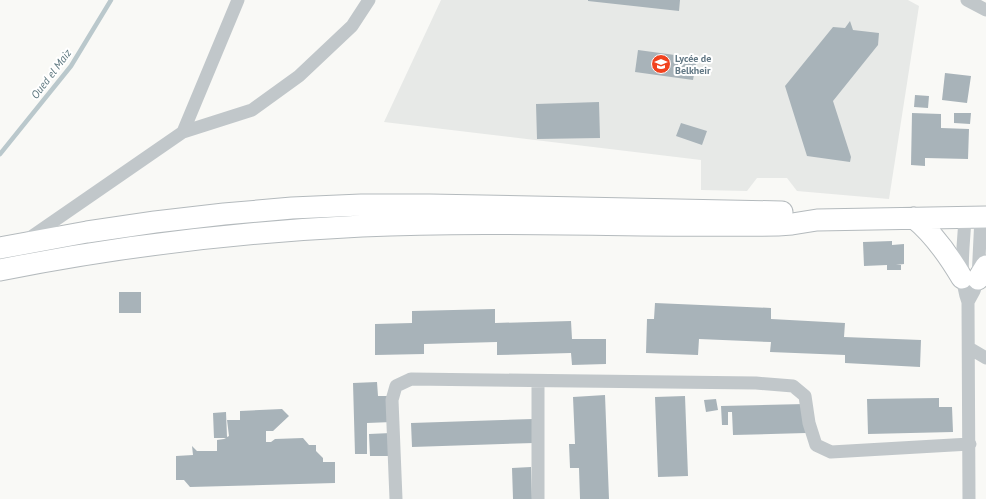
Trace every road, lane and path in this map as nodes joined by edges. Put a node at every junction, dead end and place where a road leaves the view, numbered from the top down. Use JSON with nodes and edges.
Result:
{"nodes":[{"id":1,"x":238,"y":0,"type":"edge"},
{"id":2,"x":369,"y":0,"type":"edge"},
{"id":3,"x":967,"y":0,"type":"edge"},
{"id":4,"x":986,"y":10,"type":"edge"},
{"id":5,"x":183,"y":132,"type":"junction"},
{"id":6,"x":977,"y":217,"type":"edge"},
{"id":7,"x":914,"y":218,"type":"junction"},
{"id":8,"x":817,"y":220,"type":"junction"},
{"id":9,"x":10,"y":246,"type":"edge"},
{"id":10,"x":0,"y":270,"type":"edge"},
{"id":11,"x":975,"y":274,"type":"edge"},
{"id":12,"x":969,"y":348,"type":"junction"},
{"id":13,"x":986,"y":358,"type":"edge"},
{"id":14,"x":538,"y":381,"type":"junction"},
{"id":15,"x":970,"y":444,"type":"junction"},
{"id":16,"x":396,"y":499,"type":"edge"},
{"id":17,"x":538,"y":499,"type":"edge"},
{"id":18,"x":969,"y":499,"type":"edge"}],
"edges":[{"from":1,"to":5,"type":"street"},
{"from":2,"to":5,"type":"street"},
{"from":3,"to":4,"type":"street"},
{"from":5,"to":9,"type":"street"},
{"from":6,"to":7,"type":"highway"},
{"from":6,"to":11,"type":"street"},
{"from":7,"to":8,"type":"highway"},
{"from":7,"to":11,"type":"highway"},
{"from":8,"to":9,"type":"highway"},
{"from":8,"to":10,"type":"highway"},
{"from":11,"to":12,"type":"street"},
{"from":12,"to":13,"type":"street"},
{"from":12,"to":15,"type":"street"},
{"from":14,"to":15,"type":"street"},
{"from":14,"to":16,"type":"street"},
{"from":14,"to":17,"type":"street"},
{"from":15,"to":18,"type":"street"}]}
